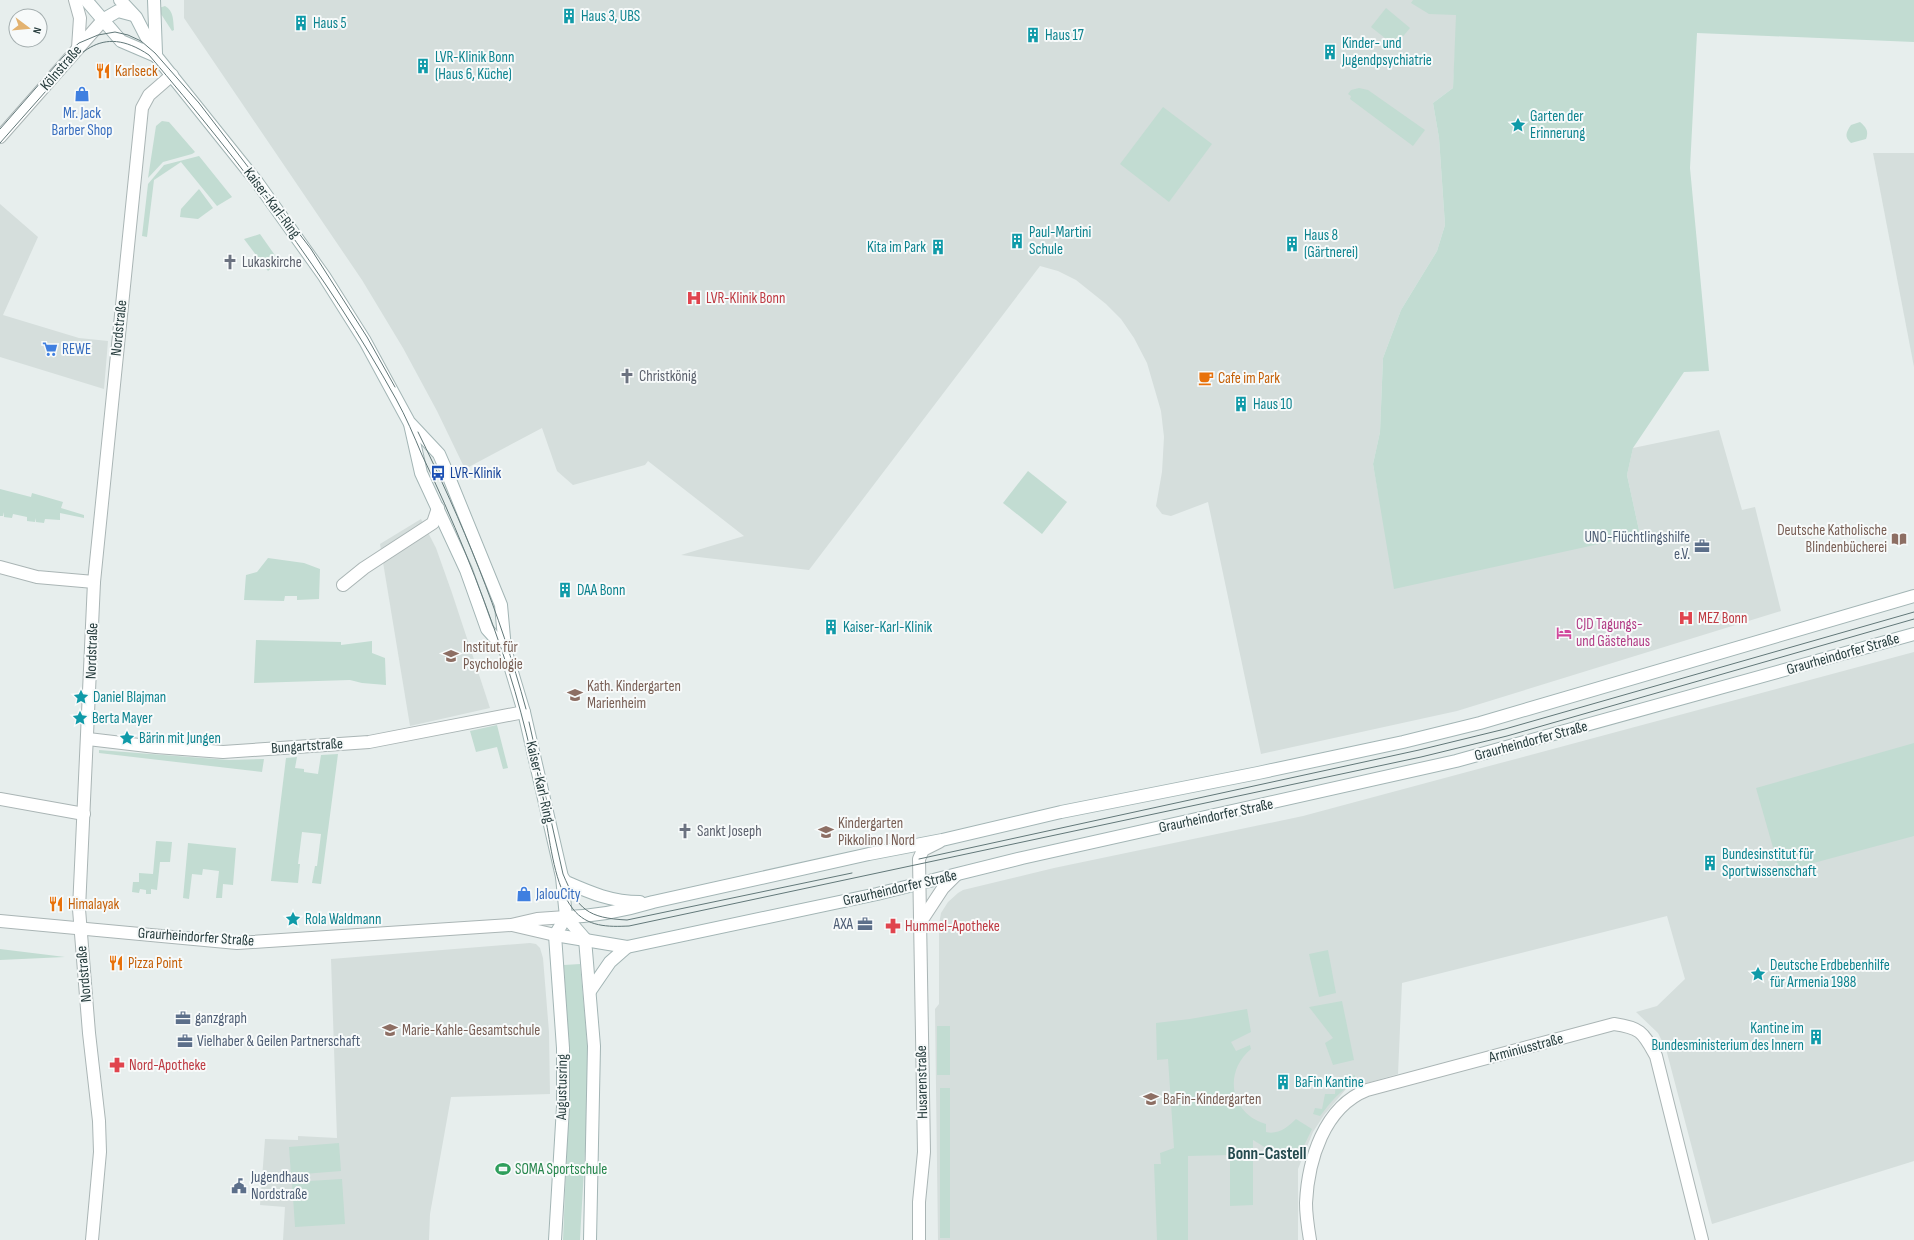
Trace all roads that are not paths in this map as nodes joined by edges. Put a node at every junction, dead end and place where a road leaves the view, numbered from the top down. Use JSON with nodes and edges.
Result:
{"nodes":[{"id":1,"x":75,"y":0,"type":"edge"},
{"id":2,"x":87,"y":0,"type":"edge"},
{"id":3,"x":154,"y":0,"type":"edge"},
{"id":4,"x":121,"y":1,"type":"edge"},
{"id":5,"x":136,"y":17,"type":"junction"},
{"id":6,"x":104,"y":19,"type":"junction"},
{"id":7,"x":78,"y":48,"type":"junction"},
{"id":8,"x":156,"y":56,"type":"junction"},
{"id":9,"x":172,"y":75,"type":"junction"},
{"id":10,"x":0,"y":137,"type":"edge"},
{"id":11,"x":410,"y":422,"type":"junction"},
{"id":12,"x":438,"y":508,"type":"junction"},
{"id":13,"x":0,"y":567,"type":"edge"},
{"id":14,"x":94,"y":582,"type":"junction"},
{"id":15,"x":343,"y":585,"type":"dead end"},
{"id":16,"x":1914,"y":596,"type":"edge"},
{"id":17,"x":1914,"y":634,"type":"edge"},
{"id":18,"x":504,"y":649,"type":"junction"},
{"id":19,"x":524,"y":712,"type":"junction"},
{"id":20,"x":88,"y":739,"type":"junction"},
{"id":21,"x":0,"y":799,"type":"edge"},
{"id":22,"x":84,"y":814,"type":"junction"},
{"id":23,"x":942,"y":840,"type":"junction"},
{"id":24,"x":896,"y":849,"type":"junction"},
{"id":25,"x":919,"y":859,"type":"junction"},
{"id":26,"x":956,"y":875,"type":"junction"},
{"id":27,"x":562,"y":877,"type":"junction"},
{"id":28,"x":919,"y":885,"type":"junction"},
{"id":29,"x":653,"y":902,"type":"junction"},
{"id":30,"x":566,"y":917,"type":"junction"},
{"id":31,"x":0,"y":921,"type":"edge"},
{"id":32,"x":920,"y":923,"type":"junction"},
{"id":33,"x":511,"y":925,"type":"junction"},
{"id":34,"x":80,"y":928,"type":"junction"},
{"id":35,"x":554,"y":934,"type":"junction"},
{"id":36,"x":585,"y":939,"type":"junction"},
{"id":37,"x":627,"y":947,"type":"junction"},
{"id":38,"x":590,"y":991,"type":"junction"},
{"id":39,"x":92,"y":1240,"type":"edge"},
{"id":40,"x":555,"y":1240,"type":"edge"},
{"id":41,"x":590,"y":1240,"type":"edge"},
{"id":42,"x":919,"y":1240,"type":"edge"},
{"id":43,"x":1310,"y":1240,"type":"edge"},
{"id":44,"x":1702,"y":1240,"type":"edge"}],
"edges":[{"from":1,"to":7,"type":"main road"},
{"from":2,"to":4,"type":"main road"},
{"from":2,"to":6,"type":"main road","name":"Kaiser-Karl-Ring"},
{"from":3,"to":8,"type":"main road"},
{"from":4,"to":5,"type":"main road","name":"Kaiser-Karl-Ring"},
{"from":4,"to":6,"type":"main road","name":"Kölnstraße"},
{"from":5,"to":6,"type":"main road"},
{"from":5,"to":8,"type":"main road","name":"Kaiser-Karl-Ring"},
{"from":6,"to":7,"type":"main road","name":"Kölnstraße"},
{"from":6,"to":8,"type":"main road","name":"Kaiser-Karl-Ring"},
{"from":7,"to":10,"type":"main road","name":"Kölnstraße"},
{"from":8,"to":9,"type":"main road","name":"Kaiser-Karl-Ring"},
{"from":9,"to":11,"type":"main road","name":"Kaiser-Karl-Ring"},
{"from":9,"to":14,"type":"main road","name":"Nordstraße"},
{"from":11,"to":12,"type":"main road","name":"Kaiser-Karl-Ring"},
{"from":11,"to":18,"type":"main road","name":"Kaiser-Karl-Ring"},
{"from":12,"to":15,"type":"main road"},
{"from":12,"to":18,"type":"main road","name":"Kaiser-Karl-Ring"},
{"from":13,"to":14,"type":"main road"},
{"from":14,"to":20,"type":"main road","name":"Nordstraße"},
{"from":16,"to":23,"type":"main road","name":"Graurheindorfer Straße"},
{"from":17,"to":26,"type":"main road","name":"Graurheindorfer Straße"},
{"from":18,"to":19,"type":"main road","name":"Kaiser-Karl-Ring"},
{"from":19,"to":20,"type":"main road","name":"Bungartstraße"},
{"from":19,"to":27,"type":"main road","name":"Kaiser-Karl-Ring"},
{"from":20,"to":22,"type":"main road","name":"Nordstraße"},
{"from":21,"to":22,"type":"main road"},
{"from":22,"to":34,"type":"main road","name":"Nordstraße"},
{"from":23,"to":24,"type":"main road","name":"Graurheindorfer Straße"},
{"from":23,"to":25,"type":"main road"},
{"from":24,"to":25,"type":"main road"},
{"from":24,"to":29,"type":"main road","name":"Graurheindorfer Straße"},
{"from":25,"to":28,"type":"main road","name":"Husarenstraße"},
{"from":26,"to":28,"type":"main road","name":"Graurheindorfer Straße"},
{"from":26,"to":32,"type":"main road"},
{"from":27,"to":29,"type":"main road"},
{"from":27,"to":30,"type":"main road","name":"Kaiser-Karl-Ring"},
{"from":28,"to":32,"type":"main road","name":"Husarenstraße"},
{"from":28,"to":37,"type":"main road","name":"Graurheindorfer Straße"},
{"from":29,"to":30,"type":"main road","name":"Graurheindorfer Straße"},
{"from":30,"to":33,"type":"main road","name":"Graurheindorfer Straße"},
{"from":30,"to":35,"type":"main road"},
{"from":30,"to":36,"type":"main road"},
{"from":31,"to":34,"type":"main road","name":"Graurheindorfer Straße"},
{"from":32,"to":42,"type":"main road","name":"Husarenstraße"},
{"from":33,"to":34,"type":"main road","name":"Graurheindorfer Straße"},
{"from":33,"to":35,"type":"main road","name":"Graurheindorfer Straße"},
{"from":34,"to":39,"type":"main road","name":"Nordstraße"},
{"from":35,"to":36,"type":"main road","name":"Graurheindorfer Straße"},
{"from":35,"to":40,"type":"main road","name":"Augustusring"},
{"from":36,"to":37,"type":"main road","name":"Graurheindorfer Straße"},
{"from":36,"to":38,"type":"main road","name":"Augustusring"},
{"from":37,"to":38,"type":"main road"},
{"from":38,"to":41,"type":"main road","name":"Augustusring"},
{"from":43,"to":44,"type":"main road","name":"Arminiusstraße"}]}
